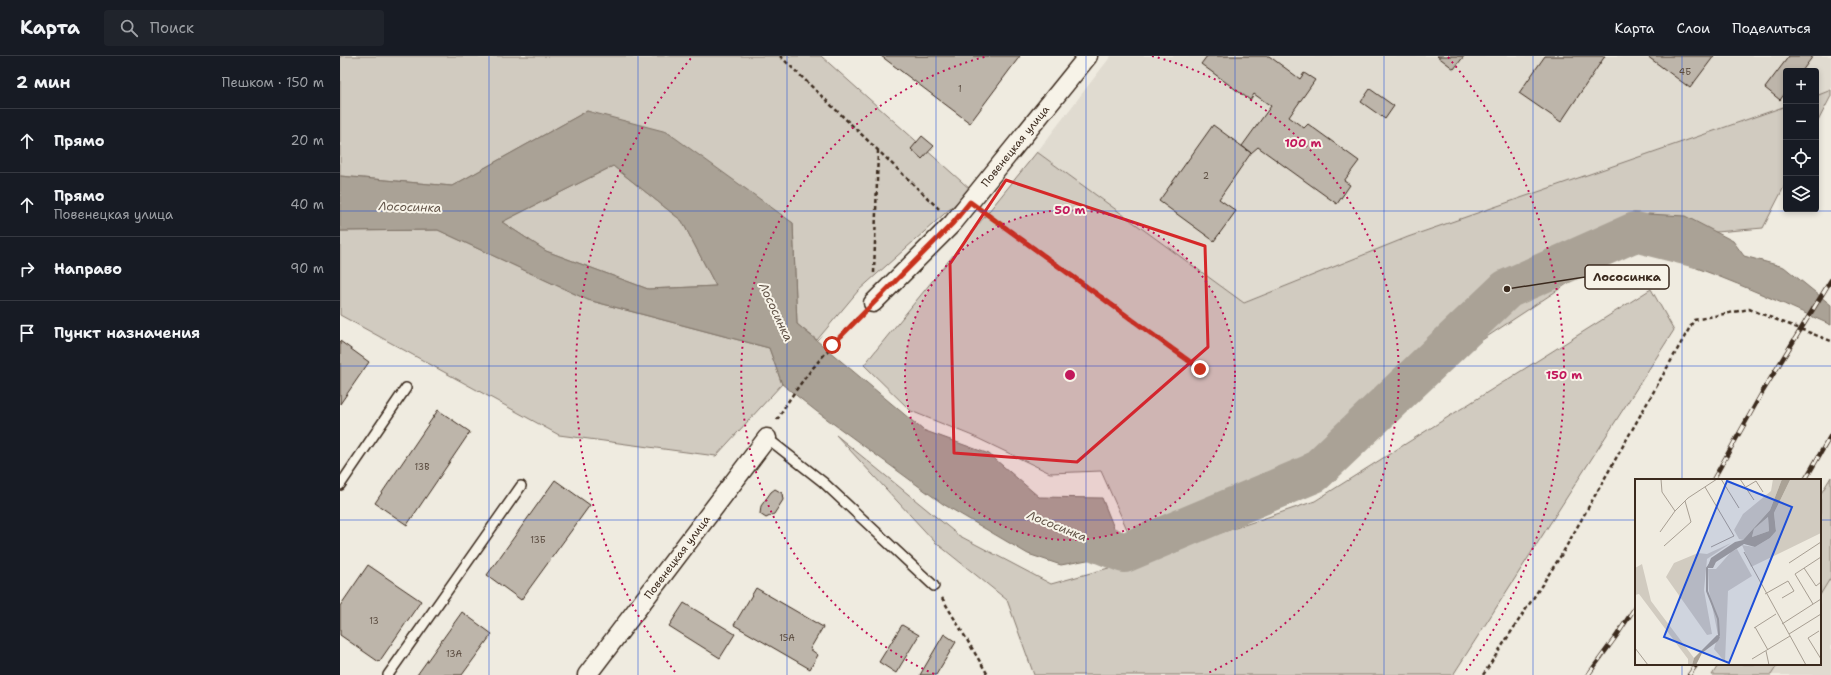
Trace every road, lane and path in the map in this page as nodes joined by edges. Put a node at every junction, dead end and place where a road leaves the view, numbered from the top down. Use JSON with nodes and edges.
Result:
{"nodes":[{"id":1,"x":780,"y":56,"type":"edge"},
{"id":2,"x":1088,"y":56,"type":"edge"},
{"id":3,"x":878,"y":151,"type":"junction"},
{"id":4,"x":970,"y":202,"type":"junction"},
{"id":5,"x":953,"y":223,"type":"junction"},
{"id":6,"x":873,"y":303,"type":"junction"},
{"id":7,"x":1831,"y":341,"type":"edge"},
{"id":8,"x":1200,"y":369,"type":"dead end"},
{"id":9,"x":406,"y":388,"type":"dead end"},
{"id":10,"x":786,"y":403,"type":"dead end"},
{"id":11,"x":767,"y":438,"type":"joint"},
{"id":12,"x":340,"y":485,"type":"edge"},
{"id":13,"x":521,"y":486,"type":"dead end"},
{"id":14,"x":934,"y":586,"type":"joint"},
{"id":15,"x":388,"y":675,"type":"edge"},
{"id":16,"x":587,"y":675,"type":"edge"},
{"id":17,"x":988,"y":675,"type":"edge"},
{"id":18,"x":1483,"y":675,"type":"edge"}],
"edges":[{"from":1,"to":3,"type":"path"},
{"from":2,"to":4,"type":"street","name":"Повенецкая улица"},
{"from":3,"to":5,"type":"path"},
{"from":3,"to":6,"type":"path"},
{"from":4,"to":5,"type":"street","name":"Повенецкая улица"},
{"from":4,"to":8,"type":"path"},
{"from":5,"to":6,"type":"street","name":"Повенецкая улица"},
{"from":6,"to":10,"type":"path"},
{"from":7,"to":18,"type":"path"},
{"from":9,"to":12,"type":"lane"},
{"from":11,"to":14,"type":"lane"},
{"from":11,"to":16,"type":"street","name":"Повенецкая улица"},
{"from":13,"to":15,"type":"lane"},
{"from":14,"to":17,"type":"path"}]}
